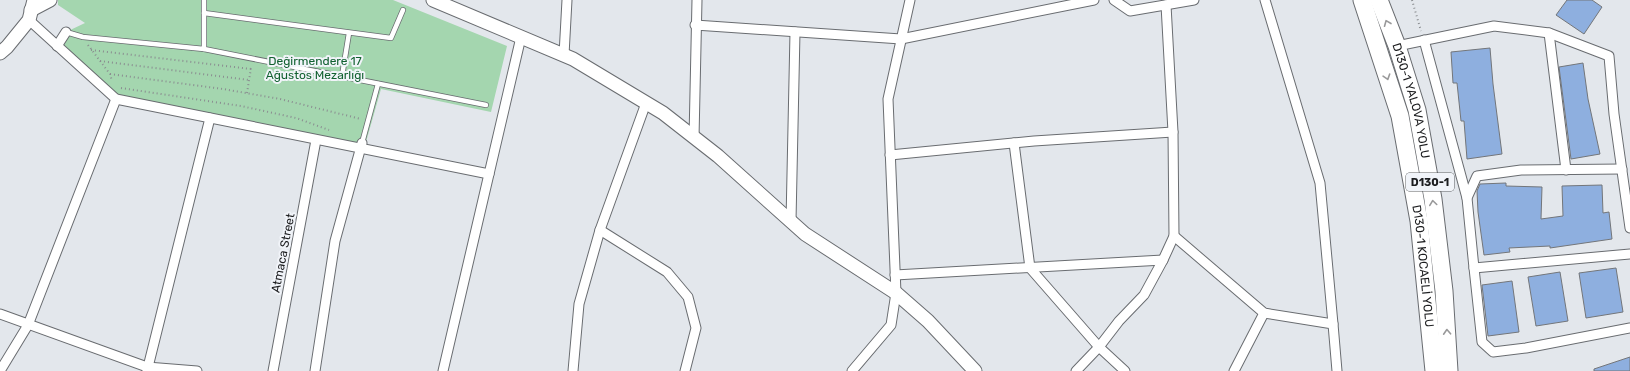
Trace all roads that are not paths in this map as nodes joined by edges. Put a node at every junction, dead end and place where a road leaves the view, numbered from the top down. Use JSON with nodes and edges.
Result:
{"nodes":[{"id":1,"x":50,"y":0,"type":"edge"},
{"id":2,"x":204,"y":0,"type":"edge"},
{"id":3,"x":433,"y":0,"type":"edge"},
{"id":4,"x":566,"y":0,"type":"edge"},
{"id":5,"x":697,"y":0,"type":"edge"},
{"id":6,"x":910,"y":0,"type":"edge"},
{"id":7,"x":1094,"y":0,"type":"edge"},
{"id":8,"x":1114,"y":0,"type":"edge"},
{"id":9,"x":1194,"y":0,"type":"edge"},
{"id":10,"x":1265,"y":0,"type":"edge"},
{"id":11,"x":1362,"y":0,"type":"edge"},
{"id":12,"x":1379,"y":0,"type":"edge"},
{"id":13,"x":1166,"y":5,"type":"junction"},
{"id":14,"x":31,"y":10,"type":"edge"},
{"id":15,"x":403,"y":10,"type":"dead end"},
{"id":16,"x":204,"y":13,"type":"junction"},
{"id":17,"x":696,"y":25,"type":"junction"},
{"id":18,"x":66,"y":32,"type":"joint"},
{"id":19,"x":349,"y":32,"type":"junction"},
{"id":20,"x":795,"y":32,"type":"junction"},
{"id":21,"x":1549,"y":33,"type":"junction"},
{"id":22,"x":521,"y":37,"type":"junction"},
{"id":23,"x":901,"y":39,"type":"junction"},
{"id":24,"x":1424,"y":40,"type":"junction"},
{"id":25,"x":57,"y":46,"type":"junction"},
{"id":26,"x":1397,"y":46,"type":"junction"},
{"id":27,"x":2,"y":47,"type":"edge"},
{"id":28,"x":204,"y":49,"type":"junction"},
{"id":29,"x":564,"y":55,"type":"junction"},
{"id":30,"x":342,"y":76,"type":"junction"},
{"id":31,"x":378,"y":84,"type":"junction"},
{"id":32,"x":116,"y":99,"type":"junction"},
{"id":33,"x":646,"y":103,"type":"junction"},
{"id":34,"x":486,"y":105,"type":"dead end"},
{"id":35,"x":210,"y":118,"type":"junction"},
{"id":36,"x":1173,"y":132,"type":"junction"},
{"id":37,"x":694,"y":138,"type":"junction"},
{"id":38,"x":316,"y":140,"type":"junction"},
{"id":39,"x":1014,"y":142,"type":"junction"},
{"id":40,"x":361,"y":146,"type":"junction"},
{"id":41,"x":890,"y":155,"type":"junction"},
{"id":42,"x":1622,"y":169,"type":"junction"},
{"id":43,"x":1566,"y":170,"type":"junction"},
{"id":44,"x":489,"y":174,"type":"junction"},
{"id":45,"x":1467,"y":198,"type":"junction"},
{"id":46,"x":791,"y":221,"type":"junction"},
{"id":47,"x":1630,"y":228,"type":"edge"},
{"id":48,"x":600,"y":230,"type":"junction"},
{"id":49,"x":1174,"y":236,"type":"junction"},
{"id":50,"x":1630,"y":254,"type":"edge"},
{"id":51,"x":1163,"y":260,"type":"junction"},
{"id":52,"x":1030,"y":268,"type":"junction"},
{"id":53,"x":1474,"y":268,"type":"junction"},
{"id":54,"x":895,"y":275,"type":"junction"},
{"id":55,"x":896,"y":293,"type":"junction"},
{"id":56,"x":1264,"y":313,"type":"junction"},
{"id":57,"x":0,"y":314,"type":"edge"},
{"id":58,"x":1332,"y":324,"type":"junction"},
{"id":59,"x":28,"y":325,"type":"junction"},
{"id":60,"x":1630,"y":328,"type":"edge"},
{"id":61,"x":1099,"y":347,"type":"junction"},
{"id":62,"x":147,"y":369,"type":"edge"},
{"id":63,"x":0,"y":371,"type":"edge"},
{"id":64,"x":197,"y":371,"type":"edge"},
{"id":65,"x":273,"y":371,"type":"edge"},
{"id":66,"x":315,"y":371,"type":"edge"},
{"id":67,"x":443,"y":371,"type":"edge"},
{"id":68,"x":574,"y":371,"type":"edge"},
{"id":69,"x":685,"y":371,"type":"edge"},
{"id":70,"x":852,"y":371,"type":"edge"},
{"id":71,"x":975,"y":371,"type":"edge"},
{"id":72,"x":1076,"y":371,"type":"edge"},
{"id":73,"x":1125,"y":371,"type":"edge"},
{"id":74,"x":1234,"y":371,"type":"edge"},
{"id":75,"x":1337,"y":371,"type":"edge"},
{"id":76,"x":1434,"y":371,"type":"edge"},
{"id":77,"x":1449,"y":371,"type":"edge"}],
"edges":[{"from":1,"to":14,"type":"street"},
{"from":2,"to":16,"type":"lane"},
{"from":3,"to":22,"type":"street"},
{"from":4,"to":29,"type":"street"},
{"from":5,"to":17,"type":"street"},
{"from":6,"to":23,"type":"street"},
{"from":7,"to":23,"type":"street"},
{"from":8,"to":13,"type":"street"},
{"from":9,"to":13,"type":"street"},
{"from":10,"to":58,"type":"street"},
{"from":11,"to":76,"type":"highway","name":"D130-1 KOCAELİ YOLU","number":"D130-1","one_way":true},
{"from":26,"to":12,"type":"highway","name":"D130-1 YALOVA YOLU","number":"D130-1","one_way":true},
{"from":13,"to":36,"type":"street"},
{"from":14,"to":25,"type":"street"},
{"from":14,"to":27,"type":"street"},
{"from":15,"to":19,"type":"lane"},
{"from":16,"to":19,"type":"lane"},
{"from":16,"to":28,"type":"lane"},
{"from":17,"to":20,"type":"street"},
{"from":17,"to":37,"type":"street"},
{"from":18,"to":25,"type":"street"},
{"from":18,"to":28,"type":"lane"},
{"from":19,"to":30,"type":"lane"},
{"from":20,"to":23,"type":"street"},
{"from":20,"to":46,"type":"street"},
{"from":21,"to":24,"type":"street"},
{"from":21,"to":42,"type":"street"},
{"from":21,"to":43,"type":"street"},
{"from":22,"to":29,"type":"street"},
{"from":22,"to":44,"type":"street"},
{"from":23,"to":41,"type":"street"},
{"from":24,"to":26,"type":"street"},
{"from":24,"to":45,"type":"street"},
{"from":25,"to":32,"type":"street"},
{"from":77,"to":26,"type":"highway","name":"D130-1 YALOVA YOLU","number":"D130-1","one_way":true},
{"from":28,"to":30,"type":"lane"},
{"from":29,"to":33,"type":"street"},
{"from":30,"to":31,"type":"lane"},
{"from":31,"to":34,"type":"lane"},
{"from":31,"to":40,"type":"lane"},
{"from":32,"to":35,"type":"street"},
{"from":32,"to":59,"type":"street"},
{"from":33,"to":37,"type":"street"},
{"from":33,"to":48,"type":"street"},
{"from":35,"to":38,"type":"street"},
{"from":35,"to":62,"type":"street"},
{"from":36,"to":39,"type":"street"},
{"from":36,"to":49,"type":"street"},
{"from":37,"to":46,"type":"street"},
{"from":38,"to":40,"type":"street"},
{"from":38,"to":65,"type":"street","name":"Atmaca Street"},
{"from":39,"to":41,"type":"street"},
{"from":39,"to":52,"type":"street"},
{"from":40,"to":44,"type":"street"},
{"from":40,"to":66,"type":"street"},
{"from":41,"to":54,"type":"street"},
{"from":42,"to":43,"type":"street"},
{"from":42,"to":47,"type":"street"},
{"from":43,"to":45,"type":"street"},
{"from":44,"to":67,"type":"street"},
{"from":45,"to":53,"type":"street"},
{"from":46,"to":55,"type":"street"},
{"from":48,"to":68,"type":"street"},
{"from":48,"to":69,"type":"street"},
{"from":49,"to":51,"type":"street"},
{"from":49,"to":56,"type":"street"},
{"from":50,"to":53,"type":"street"},
{"from":51,"to":52,"type":"street"},
{"from":51,"to":61,"type":"street"},
{"from":52,"to":54,"type":"street"},
{"from":52,"to":61,"type":"street"},
{"from":53,"to":60,"type":"street"},
{"from":54,"to":55,"type":"street"},
{"from":55,"to":70,"type":"street"},
{"from":55,"to":71,"type":"street"},
{"from":56,"to":58,"type":"street"},
{"from":56,"to":74,"type":"street"},
{"from":57,"to":59,"type":"street"},
{"from":58,"to":75,"type":"street"},
{"from":59,"to":62,"type":"street"},
{"from":59,"to":63,"type":"street"},
{"from":61,"to":72,"type":"street"},
{"from":61,"to":73,"type":"street"},
{"from":62,"to":64,"type":"street"}]}
